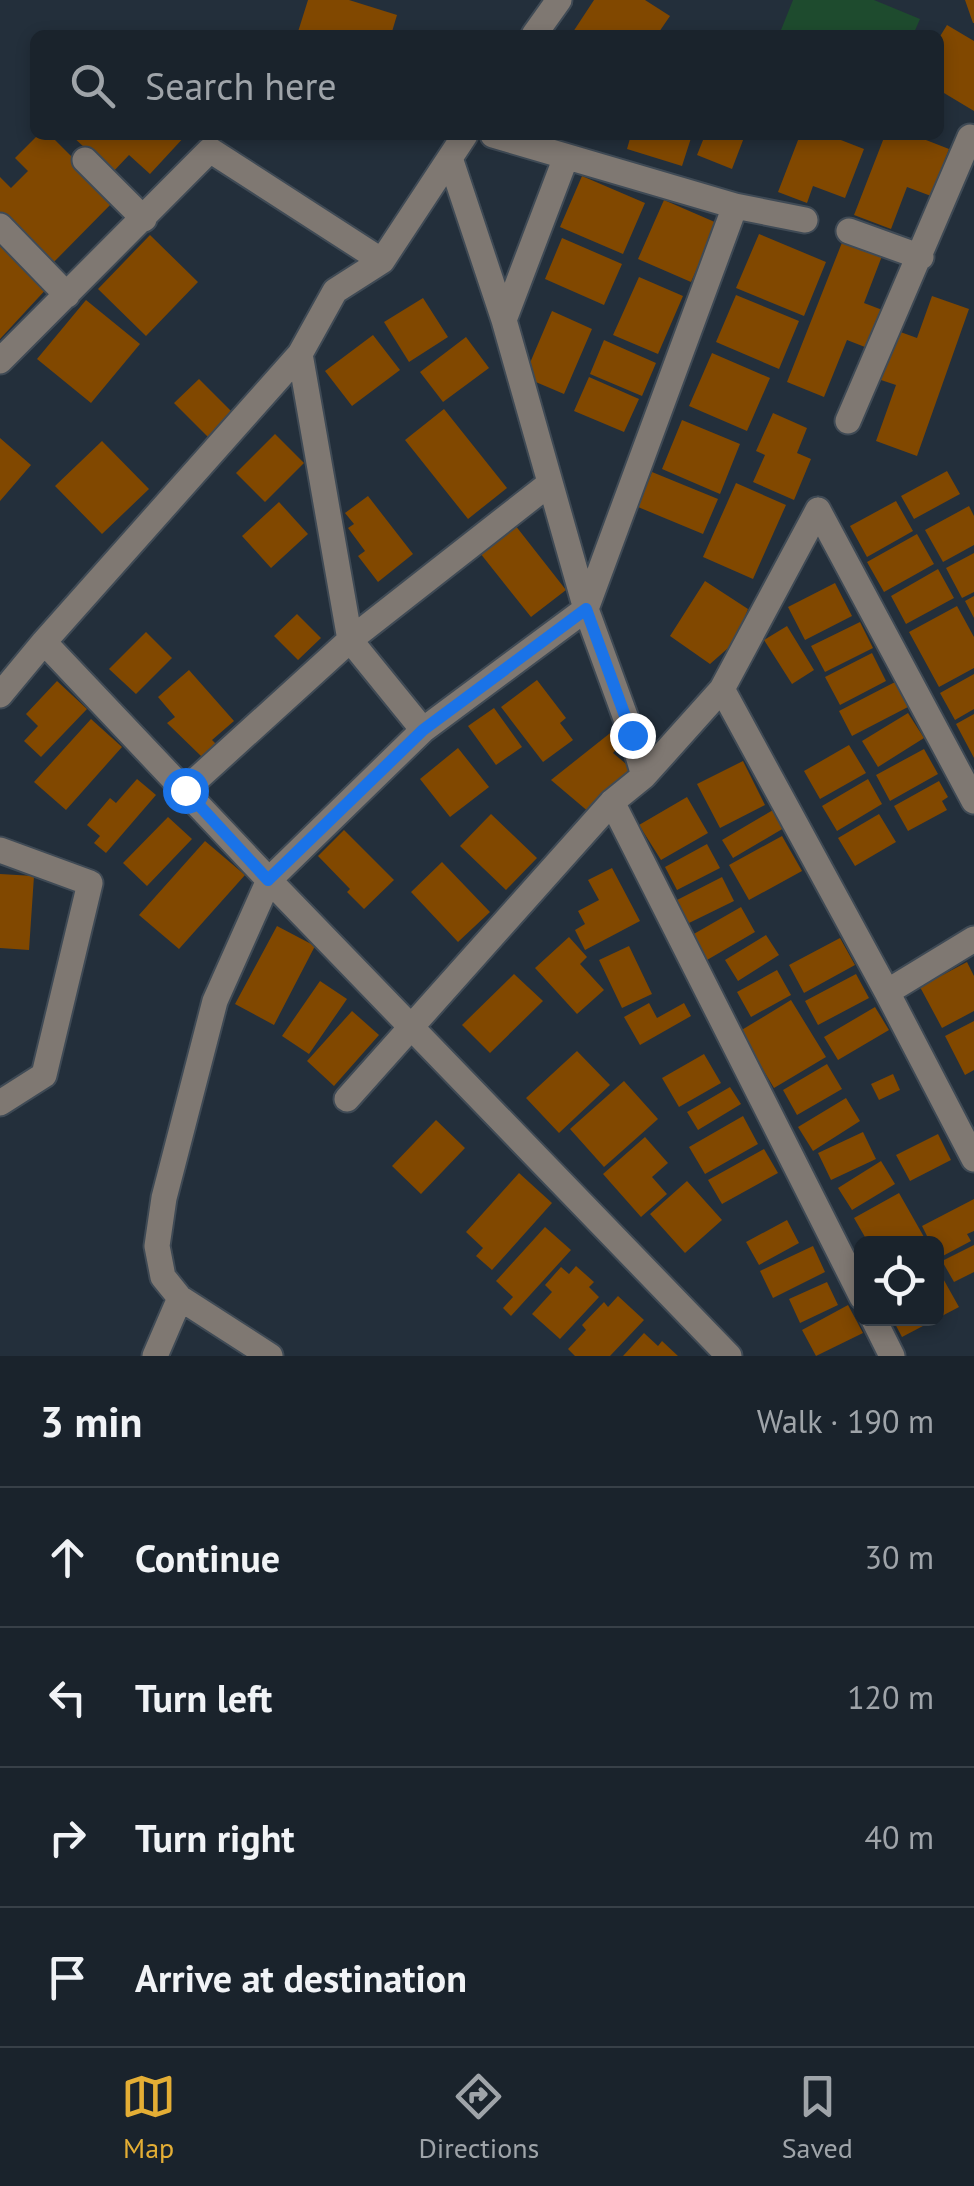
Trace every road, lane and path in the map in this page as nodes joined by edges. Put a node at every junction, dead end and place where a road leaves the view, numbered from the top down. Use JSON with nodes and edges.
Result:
{"nodes":[{"id":1,"x":559,"y":0,"type":"edge"},
{"id":2,"x":538,"y":30,"type":"edge"},
{"id":3,"x":974,"y":139,"type":"edge"},
{"id":4,"x":461,"y":140,"type":"edge"},
{"id":5,"x":510,"y":140,"type":"edge"},
{"id":6,"x":566,"y":156,"type":"junction"},
{"id":7,"x":450,"y":158,"type":"junction"},
{"id":8,"x":85,"y":160,"type":"dead end"},
{"id":9,"x":735,"y":206,"type":"junction"},
{"id":10,"x":144,"y":218,"type":"junction"},
{"id":11,"x":804,"y":220,"type":"dead end"},
{"id":12,"x":0,"y":226,"type":"edge"},
{"id":13,"x":849,"y":231,"type":"dead end"},
{"id":14,"x":921,"y":257,"type":"junction"},
{"id":15,"x":382,"y":261,"type":"junction"},
{"id":16,"x":67,"y":296,"type":"junction"},
{"id":17,"x":504,"y":320,"type":"junction"},
{"id":18,"x":300,"y":354,"type":"junction"},
{"id":19,"x":0,"y":362,"type":"edge"},
{"id":20,"x":848,"y":422,"type":"dead end"},
{"id":21,"x":549,"y":484,"type":"junction"},
{"id":22,"x":586,"y":609,"type":"junction"},
{"id":23,"x":350,"y":640,"type":"junction"},
{"id":24,"x":44,"y":642,"type":"junction"},
{"id":25,"x":722,"y":689,"type":"junction"},
{"id":26,"x":0,"y":695,"type":"edge"},
{"id":27,"x":423,"y":730,"type":"junction"},
{"id":28,"x":644,"y":776,"type":"junction"},
{"id":29,"x":185,"y":790,"type":"junction"},
{"id":30,"x":974,"y":800,"type":"edge"},
{"id":31,"x":612,"y":802,"type":"junction"},
{"id":32,"x":0,"y":850,"type":"edge"},
{"id":33,"x":268,"y":880,"type":"junction"},
{"id":34,"x":974,"y":939,"type":"edge"},
{"id":35,"x":887,"y":992,"type":"junction"},
{"id":36,"x":413,"y":1028,"type":"junction"},
{"id":37,"x":347,"y":1099,"type":"dead end"},
{"id":38,"x":0,"y":1103,"type":"edge"},
{"id":39,"x":974,"y":1159,"type":"edge"},
{"id":40,"x":854,"y":1280,"type":"edge"},
{"id":41,"x":180,"y":1298,"type":"junction"},
{"id":42,"x":876,"y":1326,"type":"edge"},
{"id":43,"x":155,"y":1356,"type":"edge"},
{"id":44,"x":270,"y":1356,"type":"edge"},
{"id":45,"x":729,"y":1356,"type":"edge"},
{"id":46,"x":892,"y":1356,"type":"edge"}],
"edges":[{"from":1,"to":2,"type":"street"},
{"from":3,"to":14,"type":"street"},
{"from":4,"to":7,"type":"street"},
{"from":5,"to":6,"type":"street"},
{"from":6,"to":9,"type":"street"},
{"from":6,"to":17,"type":"street"},
{"from":7,"to":15,"type":"street"},
{"from":7,"to":17,"type":"street"},
{"from":8,"to":10,"type":"street"},
{"from":9,"to":11,"type":"street"},
{"from":9,"to":22,"type":"street"},
{"from":10,"to":15,"type":"street"},
{"from":10,"to":16,"type":"street"},
{"from":12,"to":16,"type":"street"},
{"from":13,"to":14,"type":"street"},
{"from":14,"to":20,"type":"street"},
{"from":15,"to":18,"type":"street"},
{"from":16,"to":19,"type":"street"},
{"from":17,"to":21,"type":"street"},
{"from":18,"to":23,"type":"street"},
{"from":18,"to":24,"type":"street"},
{"from":21,"to":22,"type":"street"},
{"from":21,"to":23,"type":"street"},
{"from":22,"to":27,"type":"street"},
{"from":22,"to":28,"type":"street"},
{"from":23,"to":27,"type":"street"},
{"from":23,"to":29,"type":"street"},
{"from":24,"to":26,"type":"street"},
{"from":24,"to":29,"type":"street"},
{"from":25,"to":28,"type":"street"},
{"from":25,"to":30,"type":"street"},
{"from":25,"to":35,"type":"street"},
{"from":27,"to":33,"type":"street"},
{"from":28,"to":31,"type":"street"},
{"from":29,"to":33,"type":"street"},
{"from":31,"to":36,"type":"street"},
{"from":31,"to":40,"type":"street"},
{"from":32,"to":38,"type":"street"},
{"from":33,"to":36,"type":"street"},
{"from":33,"to":41,"type":"street"},
{"from":34,"to":35,"type":"street"},
{"from":35,"to":39,"type":"street"},
{"from":36,"to":37,"type":"street"},
{"from":36,"to":45,"type":"street"},
{"from":41,"to":43,"type":"street"},
{"from":41,"to":44,"type":"street"},
{"from":42,"to":46,"type":"street"}]}
